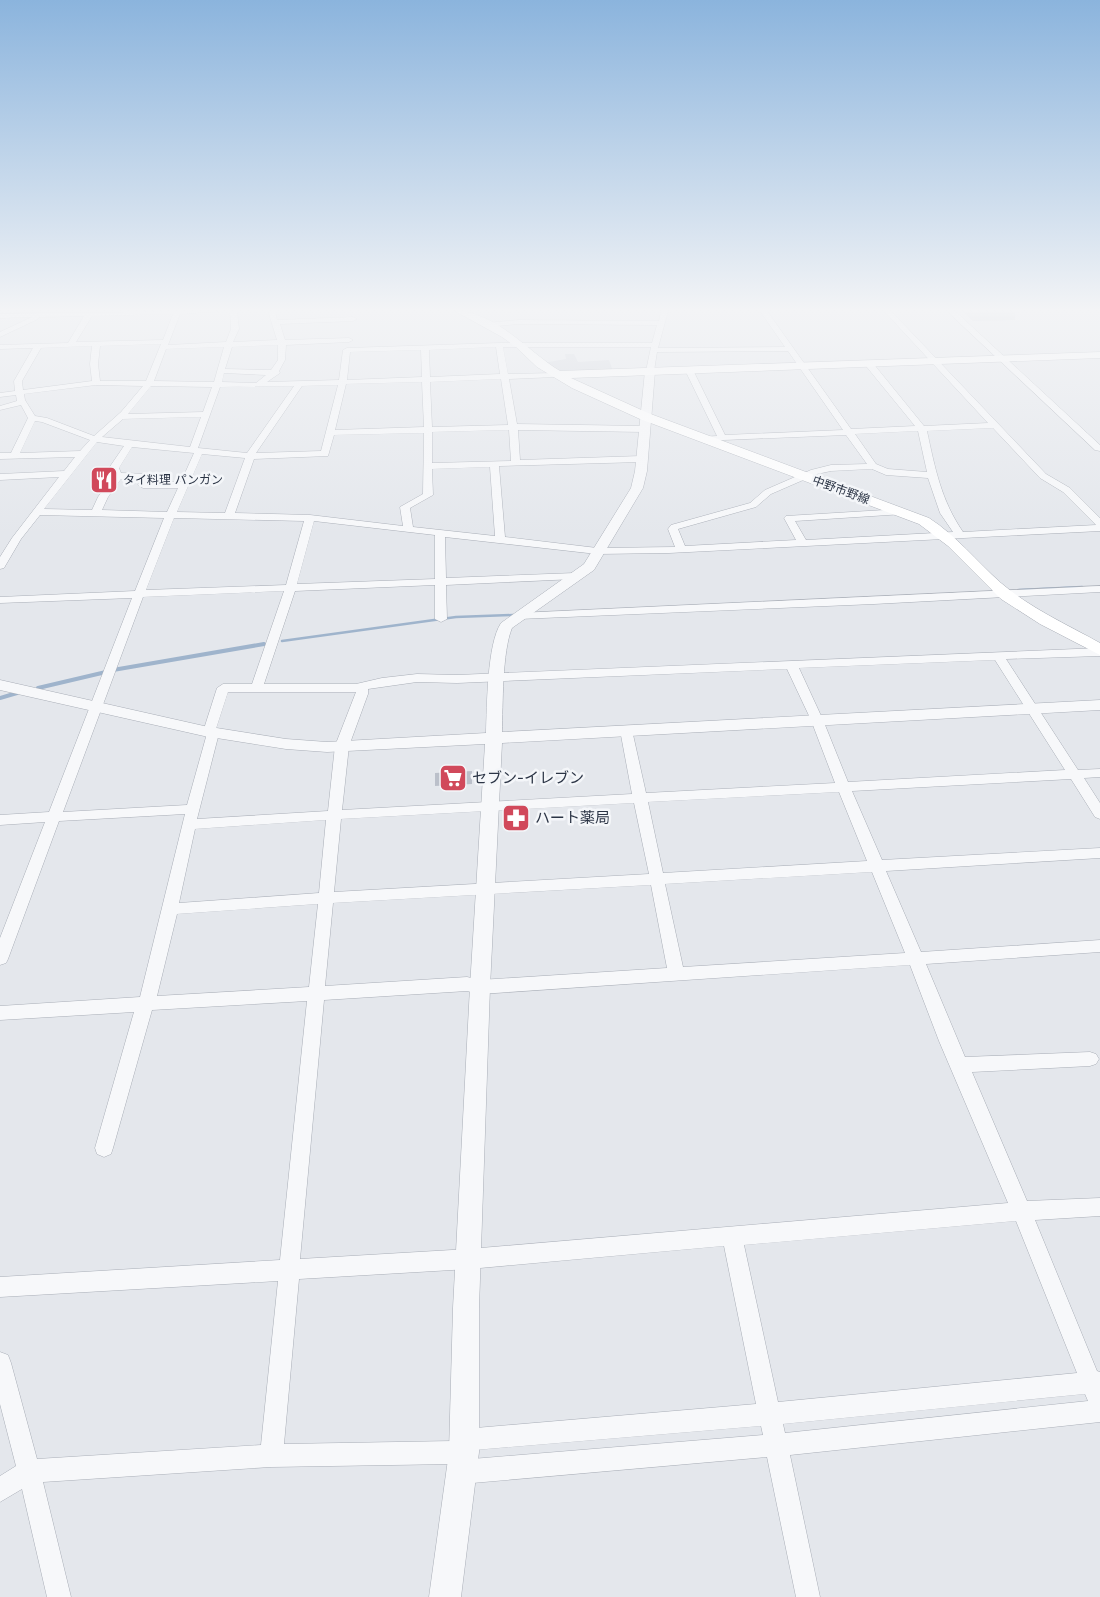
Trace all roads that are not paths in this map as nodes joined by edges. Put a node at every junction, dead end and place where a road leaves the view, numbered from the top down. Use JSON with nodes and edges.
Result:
{"nodes":[{"id":1,"x":217,"y":385,"type":"edge"},
{"id":2,"x":18,"y":386,"type":"edge"},
{"id":3,"x":83,"y":386,"type":"edge"},
{"id":4,"x":147,"y":386,"type":"edge"},
{"id":5,"x":298,"y":386,"type":"edge"},
{"id":6,"x":342,"y":386,"type":"edge"},
{"id":7,"x":426,"y":386,"type":"edge"},
{"id":8,"x":506,"y":386,"type":"edge"},
{"id":9,"x":575,"y":386,"type":"edge"},
{"id":10,"x":648,"y":386,"type":"edge"},
{"id":11,"x":697,"y":386,"type":"edge"},
{"id":12,"x":816,"y":386,"type":"edge"},
{"id":13,"x":887,"y":386,"type":"edge"},
{"id":14,"x":958,"y":386,"type":"edge"},
{"id":15,"x":1030,"y":386,"type":"edge"},
{"id":16,"x":18,"y":393,"type":"junction"},
{"id":17,"x":0,"y":395,"type":"edge"},
{"id":18,"x":24,"y":402,"type":"junction"},
{"id":19,"x":0,"y":408,"type":"edge"},
{"id":20,"x":205,"y":414,"type":"junction"},
{"id":21,"x":121,"y":417,"type":"junction"},
{"id":22,"x":32,"y":418,"type":"junction"},
{"id":23,"x":644,"y":423,"type":"junction"},
{"id":24,"x":995,"y":425,"type":"junction"},
{"id":25,"x":513,"y":427,"type":"junction"},
{"id":26,"x":922,"y":429,"type":"junction"},
{"id":27,"x":428,"y":430,"type":"junction"},
{"id":28,"x":331,"y":433,"type":"junction"},
{"id":29,"x":849,"y":433,"type":"junction"},
{"id":30,"x":722,"y":438,"type":"junction"},
{"id":31,"x":95,"y":439,"type":"junction"},
{"id":32,"x":703,"y":439,"type":"junction"},
{"id":33,"x":130,"y":444,"type":"junction"},
{"id":34,"x":1100,"y":448,"type":"edge"},
{"id":35,"x":196,"y":451,"type":"junction"},
{"id":36,"x":82,"y":454,"type":"junction"},
{"id":37,"x":0,"y":456,"type":"edge"},
{"id":38,"x":14,"y":456,"type":"junction"},
{"id":39,"x":250,"y":456,"type":"junction"},
{"id":40,"x":641,"y":459,"type":"junction"},
{"id":41,"x":516,"y":463,"type":"junction"},
{"id":42,"x":494,"y":464,"type":"junction"},
{"id":43,"x":427,"y":466,"type":"junction"},
{"id":44,"x":873,"y":466,"type":"junction"},
{"id":45,"x":67,"y":474,"type":"junction"},
{"id":46,"x":932,"y":475,"type":"junction"},
{"id":47,"x":118,"y":476,"type":"junction"},
{"id":48,"x":0,"y":477,"type":"edge"},
{"id":49,"x":804,"y":477,"type":"junction"},
{"id":50,"x":184,"y":484,"type":"junction"},
{"id":51,"x":38,"y":512,"type":"junction"},
{"id":52,"x":96,"y":512,"type":"junction"},
{"id":53,"x":901,"y":512,"type":"junction"},
{"id":54,"x":170,"y":515,"type":"junction"},
{"id":55,"x":228,"y":516,"type":"junction"},
{"id":56,"x":310,"y":518,"type":"junction"},
{"id":57,"x":1100,"y":526,"type":"edge"},
{"id":58,"x":408,"y":529,"type":"junction"},
{"id":59,"x":440,"y":534,"type":"junction"},
{"id":60,"x":954,"y":535,"type":"junction"},
{"id":61,"x":500,"y":540,"type":"junction"},
{"id":62,"x":803,"y":543,"type":"junction"},
{"id":63,"x":681,"y":549,"type":"junction"},
{"id":64,"x":597,"y":551,"type":"junction"},
{"id":65,"x":0,"y":564,"type":"edge"},
{"id":66,"x":575,"y":576,"type":"junction"},
{"id":67,"x":439,"y":582,"type":"junction"},
{"id":68,"x":1100,"y":588,"type":"edge"},
{"id":69,"x":290,"y":589,"type":"junction"},
{"id":70,"x":1004,"y":593,"type":"junction"},
{"id":71,"x":139,"y":594,"type":"junction"},
{"id":72,"x":0,"y":600,"type":"edge"},
{"id":73,"x":519,"y":616,"type":"junction"},
{"id":74,"x":441,"y":619,"type":"dead end"},
{"id":75,"x":1100,"y":651,"type":"edge"},
{"id":76,"x":999,"y":657,"type":"junction"},
{"id":77,"x":791,"y":664,"type":"junction"},
{"id":78,"x":498,"y":677,"type":"junction"},
{"id":79,"x":0,"y":685,"type":"edge"},
{"id":80,"x":362,"y":686,"type":"junction"},
{"id":81,"x":257,"y":688,"type":"junction"},
{"id":82,"x":1100,"y":705,"type":"edge"},
{"id":83,"x":96,"y":706,"type":"junction"},
{"id":84,"x":1030,"y":708,"type":"junction"},
{"id":85,"x":817,"y":720,"type":"junction"},
{"id":86,"x":626,"y":730,"type":"junction"},
{"id":87,"x":209,"y":732,"type":"junction"},
{"id":88,"x":494,"y":737,"type":"junction"},
{"id":89,"x":342,"y":746,"type":"junction"},
{"id":90,"x":1073,"y":773,"type":"junction"},
{"id":91,"x":1100,"y":773,"type":"edge"},
{"id":92,"x":844,"y":787,"type":"junction"},
{"id":93,"x":639,"y":799,"type":"junction"},
{"id":94,"x":490,"y":806,"type":"junction"},
{"id":95,"x":1100,"y":814,"type":"edge"},
{"id":96,"x":334,"y":815,"type":"junction"},
{"id":97,"x":191,"y":816,"type":"junction"},
{"id":98,"x":53,"y":817,"type":"junction"},
{"id":99,"x":0,"y":820,"type":"edge"},
{"id":100,"x":1100,"y":853,"type":"edge"},
{"id":101,"x":876,"y":866,"type":"junction"},
{"id":102,"x":657,"y":879,"type":"junction"},
{"id":103,"x":486,"y":889,"type":"junction"},
{"id":104,"x":326,"y":899,"type":"junction"},
{"id":105,"x":171,"y":909,"type":"junction"},
{"id":106,"x":1100,"y":946,"type":"edge"},
{"id":107,"x":915,"y":958,"type":"junction"},
{"id":108,"x":0,"y":959,"type":"edge"},
{"id":109,"x":676,"y":974,"type":"junction"},
{"id":110,"x":480,"y":987,"type":"junction"},
{"id":111,"x":316,"y":994,"type":"junction"},
{"id":112,"x":147,"y":1004,"type":"junction"},
{"id":113,"x":0,"y":1013,"type":"edge"},
{"id":114,"x":1090,"y":1059,"type":"dead end"},
{"id":115,"x":960,"y":1065,"type":"junction"},
{"id":116,"x":104,"y":1148,"type":"dead end"},
{"id":117,"x":1100,"y":1207,"type":"edge"},
{"id":118,"x":1021,"y":1211,"type":"junction"},
{"id":119,"x":732,"y":1236,"type":"junction"},
{"id":120,"x":469,"y":1259,"type":"junction"},
{"id":121,"x":290,"y":1271,"type":"junction"},
{"id":122,"x":0,"y":1287,"type":"edge"},
{"id":123,"x":0,"y":1362,"type":"edge"},
{"id":124,"x":1095,"y":1382,"type":"edge"},
{"id":125,"x":1100,"y":1404,"type":"edge"},
{"id":126,"x":1100,"y":1411,"type":"edge"},
{"id":127,"x":770,"y":1414,"type":"junction"},
{"id":128,"x":776,"y":1446,"type":"junction"},
{"id":129,"x":463,"y":1455,"type":"junction"},
{"id":130,"x":271,"y":1456,"type":"junction"},
{"id":131,"x":26,"y":1473,"type":"junction"},
{"id":132,"x":0,"y":1490,"type":"edge"},
{"id":133,"x":59,"y":1597,"type":"edge"},
{"id":134,"x":445,"y":1597,"type":"edge"},
{"id":135,"x":808,"y":1597,"type":"edge"}],
"edges":[{"from":1,"to":20,"type":"street"},
{"from":2,"to":16,"type":"street"},
{"from":3,"to":16,"type":"street"},
{"from":4,"to":21,"type":"street"},
{"from":5,"to":39,"type":"street"},
{"from":6,"to":28,"type":"street"},
{"from":7,"to":27,"type":"street"},
{"from":8,"to":25,"type":"street"},
{"from":9,"to":23,"type":"main road","name":"中野市野線"},
{"from":10,"to":23,"type":"street"},
{"from":11,"to":30,"type":"street"},
{"from":12,"to":29,"type":"street"},
{"from":13,"to":26,"type":"street"},
{"from":14,"to":24,"type":"street"},
{"from":15,"to":34,"type":"street"},
{"from":16,"to":17,"type":"street"},
{"from":16,"to":18,"type":"street"},
{"from":18,"to":19,"type":"street"},
{"from":18,"to":22,"type":"street"},
{"from":20,"to":21,"type":"street"},
{"from":20,"to":35,"type":"street"},
{"from":21,"to":31,"type":"street"},
{"from":22,"to":31,"type":"street"},
{"from":22,"to":38,"type":"street"},
{"from":23,"to":25,"type":"street"},
{"from":23,"to":32,"type":"main road","name":"中野市野線"},
{"from":23,"to":40,"type":"street"},
{"from":24,"to":26,"type":"street"},
{"from":24,"to":57,"type":"street"},
{"from":25,"to":27,"type":"street"},
{"from":25,"to":41,"type":"street"},
{"from":26,"to":29,"type":"street"},
{"from":26,"to":46,"type":"street"},
{"from":27,"to":28,"type":"street"},
{"from":27,"to":43,"type":"street"},
{"from":28,"to":39,"type":"street"},
{"from":29,"to":30,"type":"street"},
{"from":29,"to":44,"type":"street"},
{"from":30,"to":32,"type":"street"},
{"from":31,"to":33,"type":"street"},
{"from":31,"to":36,"type":"street"},
{"from":32,"to":49,"type":"main road","name":"中野市野線"},
{"from":33,"to":35,"type":"street"},
{"from":33,"to":47,"type":"street"},
{"from":35,"to":39,"type":"street"},
{"from":35,"to":50,"type":"street"},
{"from":36,"to":38,"type":"street"},
{"from":36,"to":45,"type":"street"},
{"from":37,"to":38,"type":"street"},
{"from":39,"to":55,"type":"street"},
{"from":40,"to":41,"type":"street"},
{"from":40,"to":64,"type":"street"},
{"from":41,"to":42,"type":"street"},
{"from":42,"to":43,"type":"street"},
{"from":42,"to":61,"type":"street"},
{"from":43,"to":58,"type":"street"},
{"from":44,"to":46,"type":"street"},
{"from":44,"to":49,"type":"street"},
{"from":45,"to":48,"type":"street"},
{"from":45,"to":51,"type":"street"},
{"from":46,"to":60,"type":"street"},
{"from":47,"to":50,"type":"street"},
{"from":47,"to":52,"type":"street"},
{"from":49,"to":53,"type":"main road","name":"中野市野線"},
{"from":49,"to":63,"type":"street"},
{"from":50,"to":54,"type":"street"},
{"from":51,"to":52,"type":"street"},
{"from":51,"to":65,"type":"street"},
{"from":52,"to":54,"type":"street"},
{"from":53,"to":60,"type":"main road","name":"中野市野線"},
{"from":53,"to":62,"type":"street"},
{"from":54,"to":55,"type":"street"},
{"from":54,"to":71,"type":"street"},
{"from":55,"to":56,"type":"street"},
{"from":56,"to":58,"type":"street"},
{"from":56,"to":69,"type":"street"},
{"from":57,"to":60,"type":"street"},
{"from":58,"to":59,"type":"street"},
{"from":59,"to":61,"type":"street"},
{"from":59,"to":67,"type":"street"},
{"from":60,"to":62,"type":"street"},
{"from":60,"to":70,"type":"main road","name":"中野市野線"},
{"from":61,"to":64,"type":"street"},
{"from":62,"to":63,"type":"street"},
{"from":63,"to":64,"type":"street"},
{"from":64,"to":66,"type":"street"},
{"from":66,"to":67,"type":"street"},
{"from":66,"to":73,"type":"street"},
{"from":67,"to":69,"type":"street"},
{"from":67,"to":74,"type":"street"},
{"from":68,"to":70,"type":"street"},
{"from":69,"to":71,"type":"street"},
{"from":69,"to":81,"type":"street"},
{"from":70,"to":73,"type":"street"},
{"from":70,"to":75,"type":"main road","name":"中野市野線"},
{"from":71,"to":72,"type":"street"},
{"from":71,"to":83,"type":"street"},
{"from":73,"to":78,"type":"street"},
{"from":75,"to":76,"type":"street"},
{"from":76,"to":77,"type":"street"},
{"from":76,"to":84,"type":"street"},
{"from":77,"to":78,"type":"street"},
{"from":77,"to":85,"type":"street"},
{"from":78,"to":80,"type":"street"},
{"from":78,"to":88,"type":"street"},
{"from":79,"to":83,"type":"street"},
{"from":80,"to":81,"type":"street"},
{"from":80,"to":89,"type":"street"},
{"from":81,"to":87,"type":"street"},
{"from":82,"to":84,"type":"street"},
{"from":83,"to":87,"type":"street"},
{"from":83,"to":98,"type":"street"},
{"from":84,"to":85,"type":"street"},
{"from":84,"to":90,"type":"street"},
{"from":85,"to":86,"type":"street"},
{"from":85,"to":92,"type":"street"},
{"from":86,"to":88,"type":"street"},
{"from":86,"to":93,"type":"street"},
{"from":87,"to":89,"type":"street"},
{"from":87,"to":97,"type":"street"},
{"from":88,"to":89,"type":"street"},
{"from":88,"to":94,"type":"street"},
{"from":89,"to":96,"type":"street"},
{"from":90,"to":91,"type":"street"},
{"from":90,"to":92,"type":"street"},
{"from":90,"to":95,"type":"street"},
{"from":92,"to":93,"type":"street"},
{"from":92,"to":101,"type":"street"},
{"from":93,"to":94,"type":"street"},
{"from":93,"to":102,"type":"street"},
{"from":94,"to":96,"type":"street"},
{"from":94,"to":103,"type":"street"},
{"from":96,"to":97,"type":"street"},
{"from":96,"to":104,"type":"street"},
{"from":97,"to":98,"type":"street"},
{"from":97,"to":105,"type":"street"},
{"from":98,"to":99,"type":"street"},
{"from":98,"to":108,"type":"street"},
{"from":100,"to":101,"type":"street"},
{"from":101,"to":102,"type":"street"},
{"from":101,"to":107,"type":"street"},
{"from":102,"to":103,"type":"street"},
{"from":102,"to":109,"type":"street"},
{"from":103,"to":104,"type":"street"},
{"from":103,"to":110,"type":"street"},
{"from":104,"to":105,"type":"street"},
{"from":104,"to":111,"type":"street"},
{"from":105,"to":112,"type":"street"},
{"from":106,"to":107,"type":"street"},
{"from":107,"to":109,"type":"street"},
{"from":107,"to":115,"type":"street"},
{"from":109,"to":110,"type":"street"},
{"from":110,"to":111,"type":"street"},
{"from":110,"to":120,"type":"street"},
{"from":111,"to":112,"type":"street"},
{"from":111,"to":121,"type":"street"},
{"from":112,"to":113,"type":"street"},
{"from":112,"to":116,"type":"street"},
{"from":114,"to":115,"type":"street"},
{"from":115,"to":118,"type":"street"},
{"from":117,"to":118,"type":"street"},
{"from":118,"to":119,"type":"street"},
{"from":118,"to":124,"type":"street"},
{"from":119,"to":120,"type":"street"},
{"from":119,"to":127,"type":"street"},
{"from":120,"to":121,"type":"street"},
{"from":120,"to":129,"type":"street"},
{"from":121,"to":122,"type":"street"},
{"from":121,"to":130,"type":"street"},
{"from":123,"to":131,"type":"street"},
{"from":124,"to":125,"type":"street"},
{"from":124,"to":127,"type":"street"},
{"from":126,"to":128,"type":"street"},
{"from":127,"to":128,"type":"street"},
{"from":127,"to":129,"type":"street"},
{"from":128,"to":129,"type":"street"},
{"from":128,"to":135,"type":"street"},
{"from":129,"to":130,"type":"street"},
{"from":129,"to":134,"type":"street"},
{"from":130,"to":131,"type":"street"},
{"from":131,"to":132,"type":"street"},
{"from":131,"to":133,"type":"street"}]}
